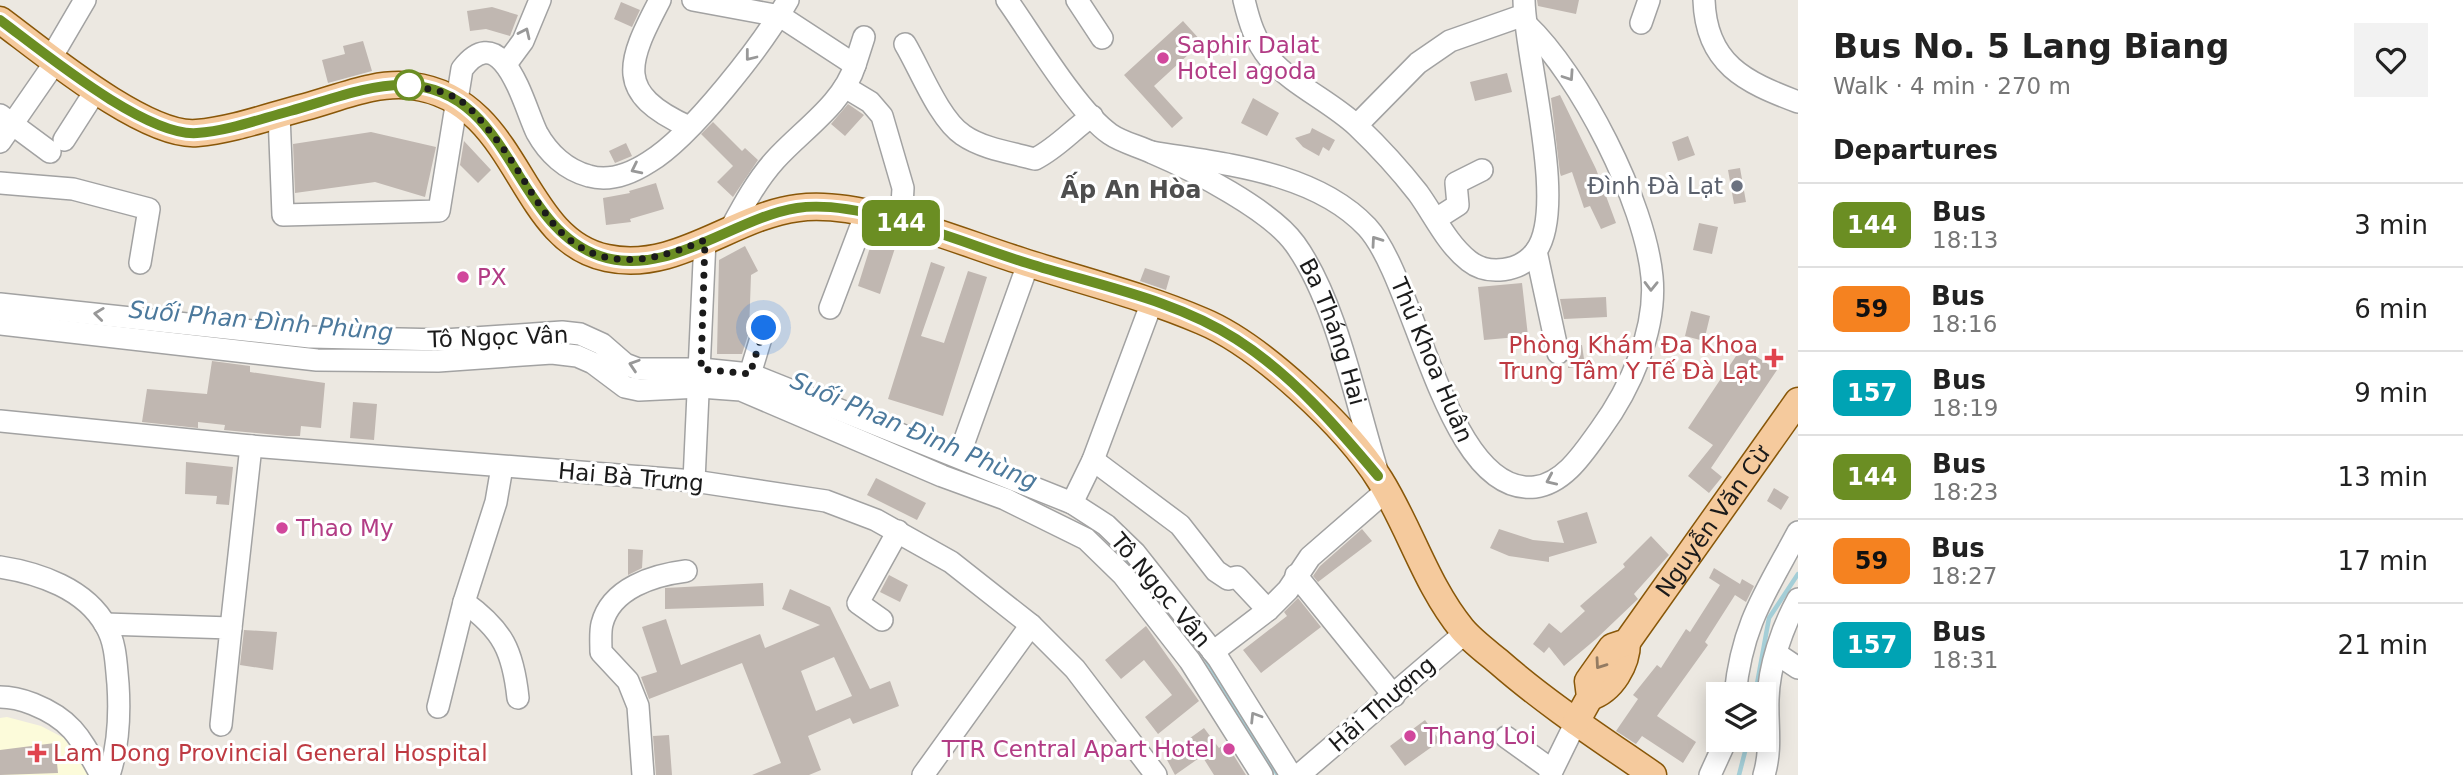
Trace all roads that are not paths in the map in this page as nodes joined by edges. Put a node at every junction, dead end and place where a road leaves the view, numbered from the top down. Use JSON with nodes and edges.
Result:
{"nodes":[{"id":1,"x":85,"y":0,"type":"edge"},
{"id":2,"x":540,"y":0,"type":"edge"},
{"id":3,"x":660,"y":0,"type":"edge"},
{"id":4,"x":693,"y":0,"type":"edge"},
{"id":5,"x":1006,"y":0,"type":"edge"},
{"id":6,"x":1077,"y":0,"type":"edge"},
{"id":7,"x":1244,"y":0,"type":"edge"},
{"id":8,"x":1649,"y":0,"type":"edge"},
{"id":9,"x":1704,"y":0,"type":"edge"},
{"id":10,"x":784,"y":8,"type":"edge"},
{"id":11,"x":1524,"y":13,"type":"edge"},
{"id":12,"x":0,"y":20,"type":"edge"},
{"id":13,"x":1641,"y":23,"type":"dead end"},
{"id":14,"x":864,"y":37,"type":"dead end"},
{"id":15,"x":1102,"y":38,"type":"dead end"},
{"id":16,"x":905,"y":44,"type":"dead end"},
{"id":17,"x":54,"y":59,"type":"junction"},
{"id":18,"x":506,"y":64,"type":"junction"},
{"id":19,"x":855,"y":65,"type":"junction"},
{"id":20,"x":96,"y":90,"type":"junction"},
{"id":21,"x":842,"y":91,"type":"junction"},
{"id":22,"x":458,"y":99,"type":"junction"},
{"id":23,"x":1798,"y":102,"type":"edge"},
{"id":24,"x":279,"y":114,"type":"junction"},
{"id":25,"x":1092,"y":116,"type":"junction"},
{"id":26,"x":6,"y":119,"type":"edge"},
{"id":27,"x":1357,"y":125,"type":"junction"},
{"id":28,"x":689,"y":127,"type":"junction"},
{"id":29,"x":0,"y":142,"type":"edge"},
{"id":30,"x":1152,"y":152,"type":"junction"},
{"id":31,"x":1482,"y":170,"type":"dead end"},
{"id":32,"x":0,"y":183,"type":"edge"},
{"id":33,"x":866,"y":214,"type":"junction"},
{"id":34,"x":1436,"y":219,"type":"junction"},
{"id":35,"x":901,"y":223,"type":"junction"},
{"id":36,"x":732,"y":228,"type":"junction"},
{"id":37,"x":705,"y":240,"type":"junction"},
{"id":38,"x":1536,"y":251,"type":"junction"},
{"id":39,"x":141,"y":262,"type":"dead end"},
{"id":40,"x":1028,"y":264,"type":"junction"},
{"id":41,"x":1152,"y":302,"type":"junction"},
{"id":42,"x":0,"y":304,"type":"edge"},
{"id":43,"x":830,"y":308,"type":"dead end"},
{"id":44,"x":0,"y":324,"type":"edge"},
{"id":45,"x":764,"y":328,"type":"dead end"},
{"id":46,"x":235,"y":342,"type":"junction"},
{"id":47,"x":1558,"y":353,"type":"dead end"},
{"id":48,"x":750,"y":374,"type":"junction"},
{"id":49,"x":701,"y":378,"type":"junction"},
{"id":50,"x":1793,"y":414,"type":"edge"},
{"id":51,"x":0,"y":421,"type":"edge"},
{"id":52,"x":251,"y":446,"type":"junction"},
{"id":53,"x":959,"y":456,"type":"junction"},
{"id":54,"x":1093,"y":460,"type":"junction"},
{"id":55,"x":502,"y":467,"type":"junction"},
{"id":56,"x":694,"y":481,"type":"junction"},
{"id":57,"x":1382,"y":483,"type":"junction"},
{"id":58,"x":1072,"y":503,"type":"junction"},
{"id":59,"x":898,"y":531,"type":"junction"},
{"id":60,"x":1798,"y":532,"type":"edge"},
{"id":61,"x":0,"y":567,"type":"edge"},
{"id":62,"x":686,"y":571,"type":"dead end"},
{"id":63,"x":1296,"y":575,"type":"junction"},
{"id":64,"x":1798,"y":599,"type":"edge"},
{"id":65,"x":464,"y":602,"type":"junction"},
{"id":66,"x":1268,"y":610,"type":"junction"},
{"id":67,"x":882,"y":620,"type":"dead end"},
{"id":68,"x":105,"y":624,"type":"junction"},
{"id":69,"x":1031,"y":625,"type":"junction"},
{"id":70,"x":231,"y":628,"type":"junction"},
{"id":71,"x":1465,"y":633,"type":"junction"},
{"id":72,"x":1213,"y":652,"type":"junction"},
{"id":73,"x":1776,"y":654,"type":"junction"},
{"id":74,"x":1798,"y":668,"type":"edge"},
{"id":75,"x":1737,"y":682,"type":"edge"},
{"id":76,"x":1394,"y":696,"type":"junction"},
{"id":77,"x":0,"y":697,"type":"edge"},
{"id":78,"x":518,"y":698,"type":"dead end"},
{"id":79,"x":438,"y":707,"type":"dead end"},
{"id":80,"x":1576,"y":722,"type":"junction"},
{"id":81,"x":221,"y":725,"type":"dead end"},
{"id":82,"x":1506,"y":737,"type":"dead end"},
{"id":83,"x":1721,"y":752,"type":"edge"},
{"id":84,"x":1551,"y":773,"type":"edge"},
{"id":85,"x":100,"y":775,"type":"edge"},
{"id":86,"x":109,"y":775,"type":"edge"},
{"id":87,"x":643,"y":775,"type":"edge"},
{"id":88,"x":923,"y":775,"type":"edge"},
{"id":89,"x":1156,"y":775,"type":"edge"},
{"id":90,"x":1262,"y":775,"type":"edge"},
{"id":91,"x":1291,"y":775,"type":"edge"},
{"id":92,"x":1299,"y":775,"type":"edge"},
{"id":93,"x":1653,"y":775,"type":"edge"},
{"id":94,"x":1710,"y":775,"type":"edge"},
{"id":95,"x":1764,"y":775,"type":"edge"}],
"edges":[{"from":1,"to":17,"type":"street"},
{"from":18,"to":2,"type":"street","one_way":true},
{"from":3,"to":28,"type":"street"},
{"from":4,"to":10,"type":"street"},
{"from":5,"to":25,"type":"street","name":"Ba Tháng Hai"},
{"from":6,"to":15,"type":"street"},
{"from":7,"to":27,"type":"street"},
{"from":8,"to":13,"type":"street"},
{"from":9,"to":23,"type":"street"},
{"from":10,"to":19,"type":"street"},
{"from":10,"to":28,"type":"street","one_way":true},
{"from":11,"to":27,"type":"street"},
{"from":11,"to":30,"type":"street","name":"Thủ Khoa Huân","one_way":true},
{"from":11,"to":38,"type":"street"},
{"from":12,"to":17,"type":"main road"},
{"from":14,"to":19,"type":"street"},
{"from":16,"to":25,"type":"street"},
{"from":17,"to":20,"type":"main road"},
{"from":17,"to":26,"type":"street"},
{"from":18,"to":22,"type":"street"},
{"from":28,"to":18,"type":"street","one_way":true},
{"from":19,"to":21,"type":"street"},
{"from":20,"to":24,"type":"main road"},
{"from":20,"to":26,"type":"street"},
{"from":21,"to":35,"type":"street"},
{"from":21,"to":36,"type":"street"},
{"from":22,"to":24,"type":"main road"},
{"from":22,"to":24,"type":"street"},
{"from":22,"to":37,"type":"main road"},
{"from":25,"to":30,"type":"street","name":"Ba Tháng Hai"},
{"from":26,"to":29,"type":"street"},
{"from":27,"to":34,"type":"street"},
{"from":30,"to":57,"type":"street","name":"Ba Tháng Hai"},
{"from":31,"to":34,"type":"street"},
{"from":32,"to":39,"type":"street"},
{"from":33,"to":35,"type":"main road"},
{"from":33,"to":36,"type":"main road"},
{"from":33,"to":43,"type":"street"},
{"from":34,"to":38,"type":"street"},
{"from":35,"to":40,"type":"main road"},
{"from":36,"to":37,"type":"main road"},
{"from":37,"to":49,"type":"street"},
{"from":38,"to":47,"type":"street"},
{"from":40,"to":41,"type":"main road"},
{"from":40,"to":53,"type":"street"},
{"from":41,"to":54,"type":"street"},
{"from":41,"to":57,"type":"main road"},
{"from":46,"to":42,"type":"street","name":"Tô Ngọc Vân","one_way":true},
{"from":44,"to":46,"type":"street","name":"Tô Ngọc Vân"},
{"from":45,"to":48,"type":"street"},
{"from":46,"to":49,"type":"street","name":"Tô Ngọc Vân"},
{"from":48,"to":49,"type":"street","name":"Tô Ngọc Vân"},
{"from":48,"to":53,"type":"street","name":"Tô Ngọc Vân"},
{"from":49,"to":56,"type":"street"},
{"from":49,"to":90,"type":"street","name":"Tô Ngọc Vân"},
{"from":50,"to":80,"type":"main road","name":"Nguyễn Văn Cừ"},
{"from":51,"to":52,"type":"street","name":"Hai Bà Trưng"},
{"from":52,"to":55,"type":"street","name":"Hai Bà Trưng"},
{"from":52,"to":70,"type":"street"},
{"from":53,"to":58,"type":"street","name":"Tô Ngọc Vân"},
{"from":54,"to":58,"type":"street"},
{"from":54,"to":66,"type":"street"},
{"from":55,"to":56,"type":"street","name":"Hai Bà Trưng"},
{"from":55,"to":65,"type":"street"},
{"from":56,"to":59,"type":"street","name":"Hai Bà Trưng"},
{"from":57,"to":63,"type":"street"},
{"from":57,"to":71,"type":"main road","name":"Ba Tháng Hai"},
{"from":58,"to":72,"type":"street","name":"Tô Ngọc Vân"},
{"from":59,"to":67,"type":"street"},
{"from":59,"to":69,"type":"street","name":"Hai Bà Trưng"},
{"from":60,"to":75,"type":"street"},
{"from":61,"to":68,"type":"street"},
{"from":62,"to":87,"type":"street"},
{"from":63,"to":66,"type":"street"},
{"from":63,"to":76,"type":"street"},
{"from":64,"to":73,"type":"street"},
{"from":65,"to":78,"type":"street"},
{"from":65,"to":79,"type":"street"},
{"from":66,"to":72,"type":"street"},
{"from":68,"to":70,"type":"street"},
{"from":68,"to":86,"type":"street"},
{"from":69,"to":88,"type":"street"},
{"from":69,"to":89,"type":"street","name":"Hai Bà Trưng"},
{"from":70,"to":81,"type":"street"},
{"from":71,"to":76,"type":"street","name":"Hải Thượng"},
{"from":71,"to":80,"type":"main road","name":"Ba Tháng Hai"},
{"from":91,"to":72,"type":"street","name":"Tô Ngọc Vân","one_way":true},
{"from":73,"to":74,"type":"street"},
{"from":73,"to":95,"type":"street"},
{"from":76,"to":92,"type":"street","name":"Hải Thượng"},
{"from":77,"to":85,"type":"street"},
{"from":80,"to":84,"type":"street"},
{"from":80,"to":93,"type":"main road","name":"Ba Tháng Hai"},
{"from":82,"to":84,"type":"street"},
{"from":83,"to":94,"type":"street"}]}
